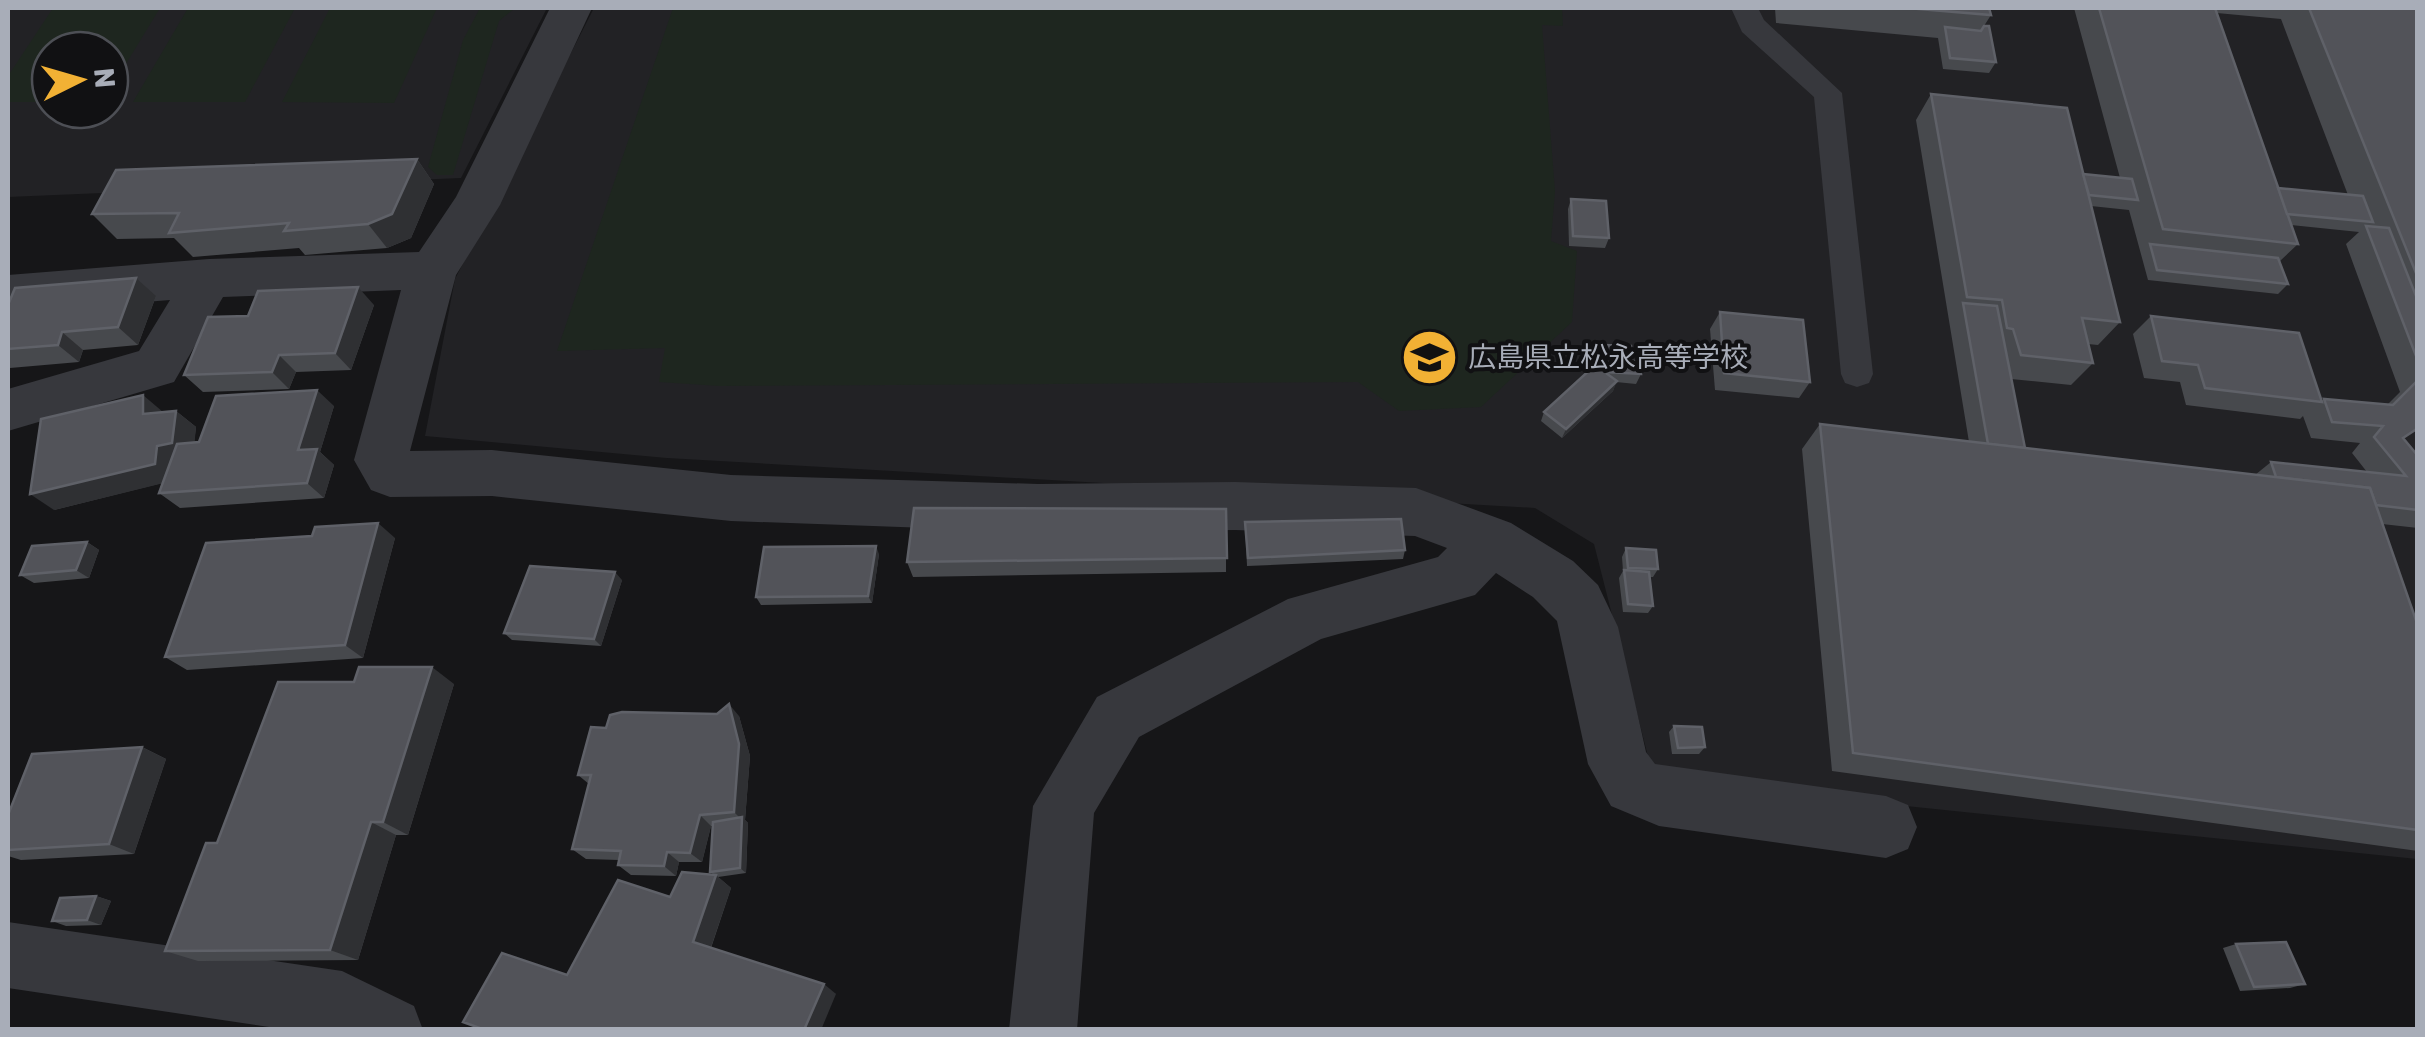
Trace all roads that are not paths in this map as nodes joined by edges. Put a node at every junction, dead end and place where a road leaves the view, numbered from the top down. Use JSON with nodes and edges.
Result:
{"nodes":[{"id":1,"x":571,"y":8,"type":"edge"},
{"id":2,"x":1745,"y":8,"type":"edge"},
{"id":3,"x":434,"y":270,"type":"junction"},
{"id":4,"x":209,"y":278,"type":"junction"},
{"id":5,"x":8,"y":294,"type":"edge"},
{"id":6,"x":1857,"y":374,"type":"dead end"},
{"id":7,"x":8,"y":410,"type":"edge"},
{"id":8,"x":1492,"y":540,"type":"junction"},
{"id":9,"x":1886,"y":827,"type":"dead end"},
{"id":10,"x":8,"y":955,"type":"edge"},
{"id":11,"x":390,"y":1030,"type":"edge"},
{"id":12,"x":1043,"y":1030,"type":"edge"}],
"edges":[{"from":1,"to":3,"type":"street"},
{"from":2,"to":6,"type":"lane"},
{"from":3,"to":4,"type":"street"},
{"from":3,"to":8,"type":"street"},
{"from":4,"to":5,"type":"street"},
{"from":4,"to":7,"type":"street"},
{"from":8,"to":9,"type":"street"},
{"from":8,"to":12,"type":"street"},
{"from":10,"to":11,"type":"street"}]}
